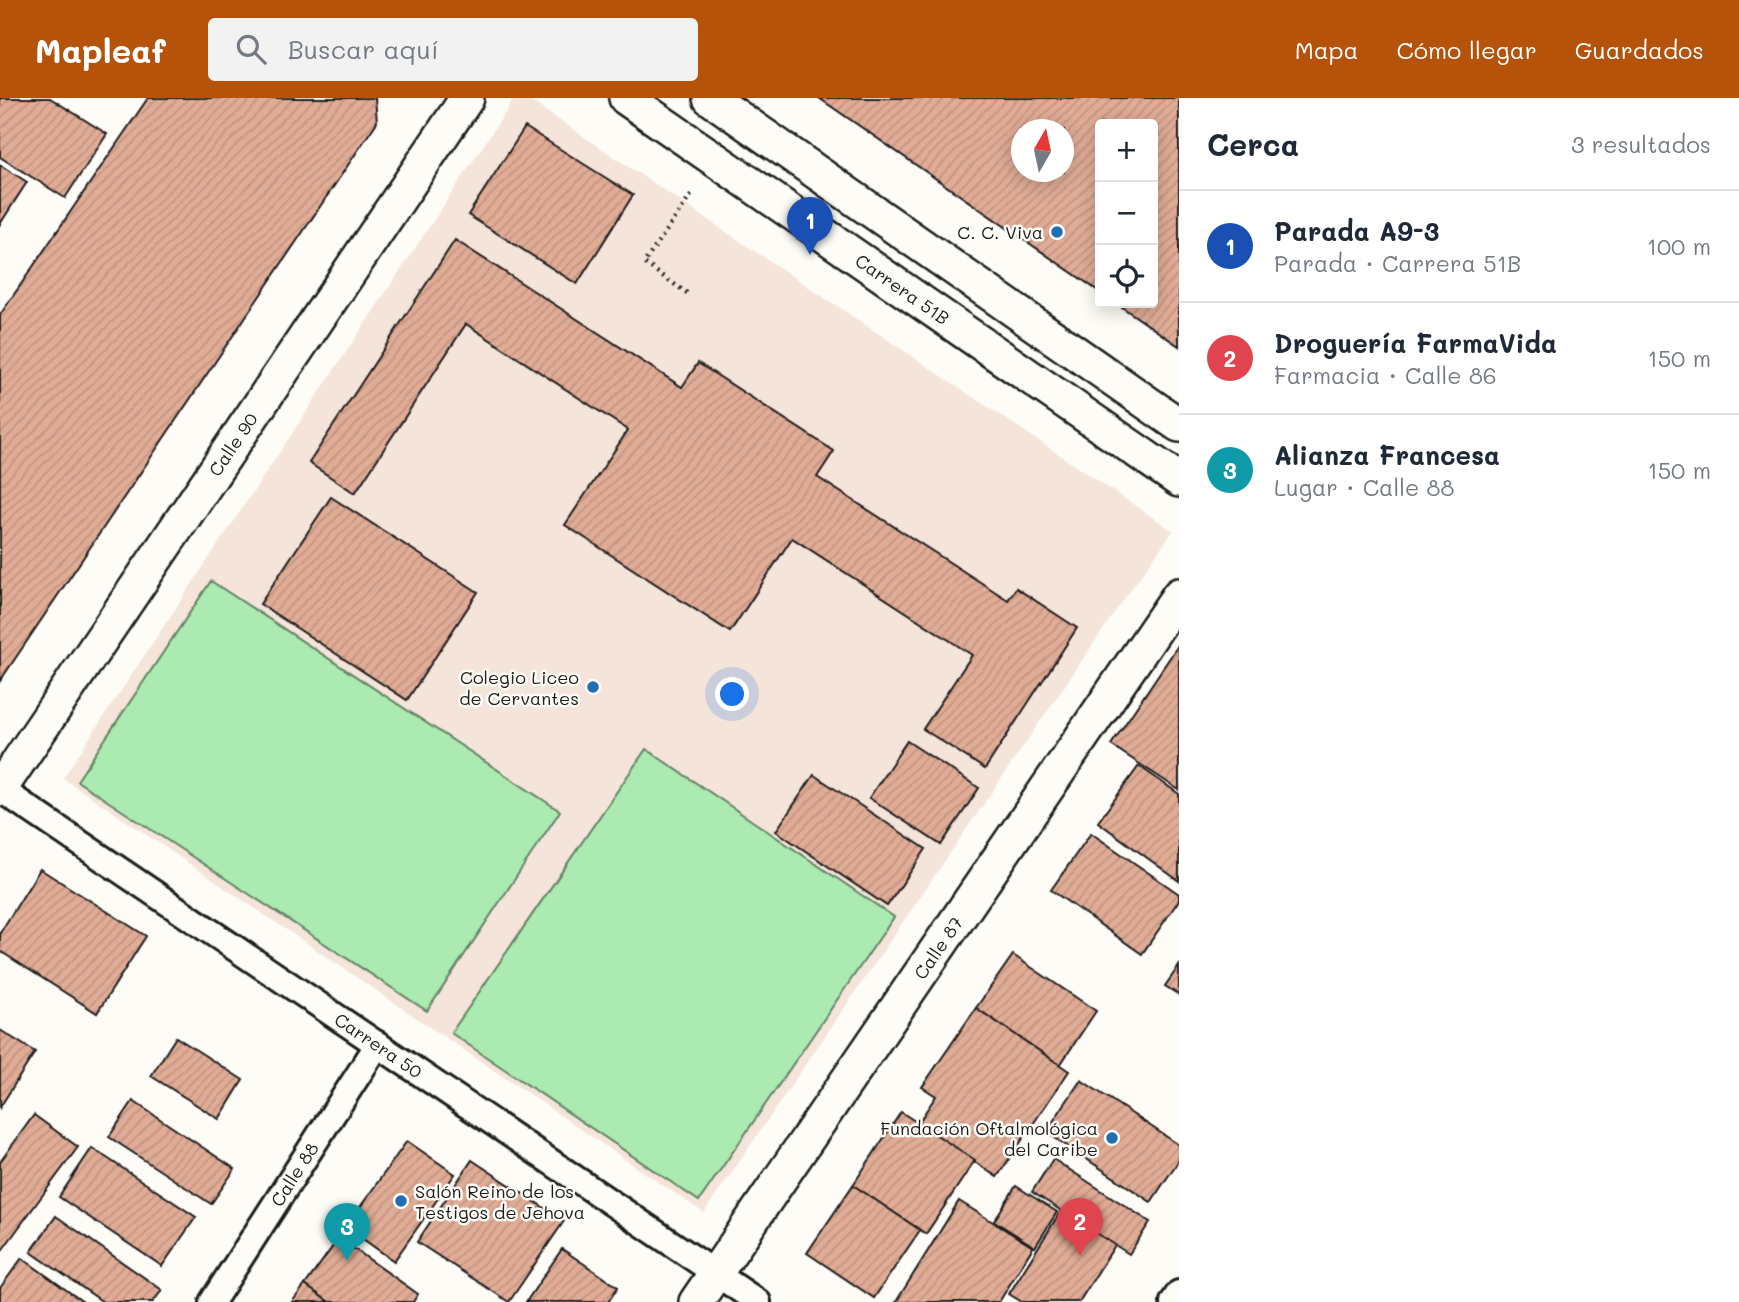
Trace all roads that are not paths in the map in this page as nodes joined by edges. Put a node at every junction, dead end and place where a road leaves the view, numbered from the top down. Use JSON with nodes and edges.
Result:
{"nodes":[{"id":1,"x":467,"y":98,"type":"edge"},
{"id":2,"x":626,"y":98,"type":"edge"},
{"id":3,"x":710,"y":98,"type":"edge"},
{"id":4,"x":1179,"y":425,"type":"edge"},
{"id":5,"x":1179,"y":480,"type":"edge"},
{"id":6,"x":1179,"y":595,"type":"edge"},
{"id":7,"x":0,"y":789,"type":"edge"},
{"id":8,"x":378,"y":1044,"type":"junction"},
{"id":9,"x":716,"y":1273,"type":"junction"},
{"id":10,"x":1179,"y":1293,"type":"edge"},
{"id":11,"x":212,"y":1302,"type":"edge"},
{"id":12,"x":696,"y":1302,"type":"edge"},
{"id":13,"x":758,"y":1302,"type":"edge"},
{"id":14,"x":1173,"y":1302,"type":"edge"}],
"edges":[{"from":1,"to":7,"type":"street","name":"Calle 90"},
{"from":2,"to":5,"type":"street","name":"Carrera 51B"},
{"from":3,"to":4,"type":"street"},
{"from":6,"to":9,"type":"street","name":"Calle 87"},
{"from":7,"to":8,"type":"street","name":"Carrera 50"},
{"from":8,"to":9,"type":"street","name":"Carrera 50"},
{"from":8,"to":11,"type":"street","name":"Calle 88"},
{"from":9,"to":12,"type":"street","name":"Calle 87"},
{"from":9,"to":13,"type":"street","name":"Carrera 50"},
{"from":10,"to":14,"type":"street"}]}
